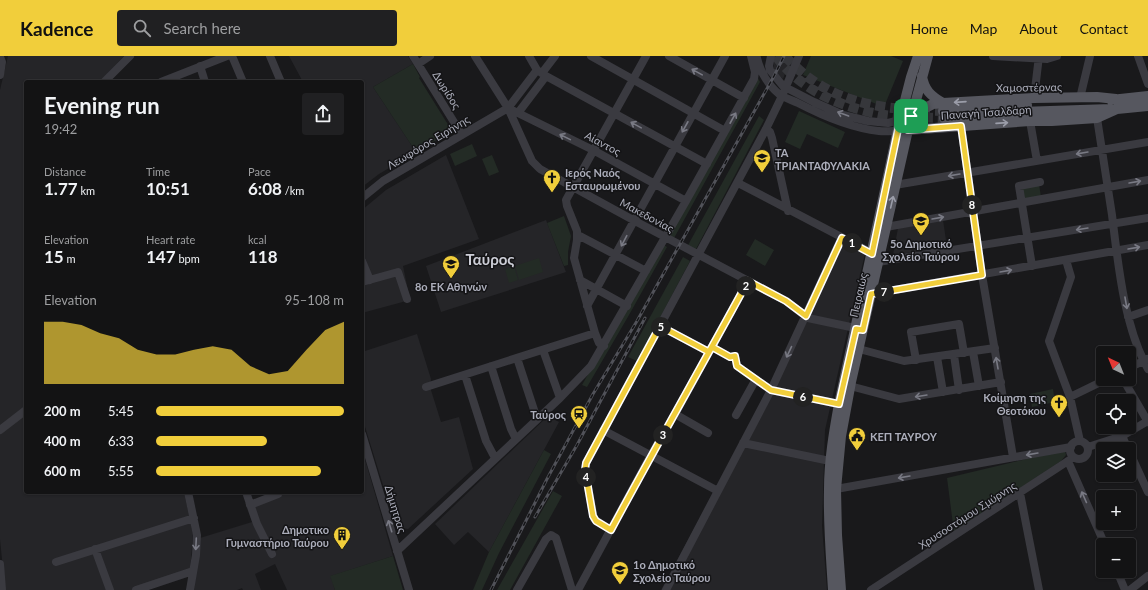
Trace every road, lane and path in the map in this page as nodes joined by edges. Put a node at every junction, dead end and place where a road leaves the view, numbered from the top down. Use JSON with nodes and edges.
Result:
{"nodes":[{"id":1,"x":130,"y":56,"type":"edge"},
{"id":2,"x":227,"y":56,"type":"edge"},
{"id":3,"x":232,"y":56,"type":"edge"},
{"id":4,"x":270,"y":56,"type":"edge"},
{"id":5,"x":413,"y":56,"type":"edge"},
{"id":6,"x":430,"y":56,"type":"edge"},
{"id":7,"x":475,"y":56,"type":"edge"},
{"id":8,"x":529,"y":56,"type":"edge"},
{"id":9,"x":555,"y":56,"type":"edge"},
{"id":10,"x":591,"y":56,"type":"edge"},
{"id":11,"x":646,"y":56,"type":"edge"},
{"id":12,"x":669,"y":56,"type":"edge"},
{"id":13,"x":725,"y":56,"type":"edge"},
{"id":14,"x":751,"y":56,"type":"edge"},
{"id":15,"x":756,"y":56,"type":"edge"},
{"id":16,"x":771,"y":56,"type":"edge"},
{"id":17,"x":798,"y":56,"type":"edge"},
{"id":18,"x":918,"y":56,"type":"edge"},
{"id":19,"x":928,"y":56,"type":"edge"},
{"id":20,"x":993,"y":56,"type":"edge"},
{"id":21,"x":1057,"y":56,"type":"edge"},
{"id":22,"x":1090,"y":56,"type":"edge"},
{"id":23,"x":1138,"y":56,"type":"edge"},
{"id":24,"x":0,"y":57,"type":"edge"},
{"id":25,"x":1039,"y":57,"type":"edge"},
{"id":26,"x":418,"y":64,"type":"junction"},
{"id":27,"x":200,"y":66,"type":"junction"},
{"id":28,"x":1145,"y":69,"type":"edge"},
{"id":29,"x":541,"y":73,"type":"junction"},
{"id":30,"x":0,"y":75,"type":"edge"},
{"id":31,"x":922,"y":76,"type":"junction"},
{"id":32,"x":106,"y":80,"type":"edge"},
{"id":33,"x":166,"y":80,"type":"edge"},
{"id":34,"x":204,"y":80,"type":"edge"},
{"id":35,"x":242,"y":80,"type":"edge"},
{"id":36,"x":280,"y":80,"type":"edge"},
{"id":37,"x":633,"y":80,"type":"junction"},
{"id":38,"x":711,"y":80,"type":"junction"},
{"id":39,"x":1148,"y":84,"type":"edge"},
{"id":40,"x":784,"y":92,"type":"junction"},
{"id":41,"x":1148,"y":96,"type":"edge"},
{"id":42,"x":744,"y":98,"type":"junction"},
{"id":43,"x":1034,"y":98,"type":"junction"},
{"id":44,"x":1080,"y":98,"type":"junction"},
{"id":45,"x":1117,"y":104,"type":"junction"},
{"id":46,"x":1148,"y":106,"type":"edge"},
{"id":47,"x":508,"y":108,"type":"junction"},
{"id":48,"x":943,"y":111,"type":"junction"},
{"id":49,"x":518,"y":113,"type":"junction"},
{"id":50,"x":614,"y":113,"type":"junction"},
{"id":51,"x":693,"y":113,"type":"junction"},
{"id":52,"x":911,"y":116,"type":"junction"},
{"id":53,"x":1097,"y":118,"type":"junction"},
{"id":54,"x":900,"y":120,"type":"junction"},
{"id":55,"x":1030,"y":121,"type":"junction"},
{"id":56,"x":961,"y":126,"type":"junction"},
{"id":57,"x":766,"y":129,"type":"junction"},
{"id":58,"x":903,"y":130,"type":"junction"},
{"id":59,"x":725,"y":132,"type":"junction"},
{"id":60,"x":462,"y":135,"type":"junction"},
{"id":61,"x":1148,"y":142,"type":"edge"},
{"id":62,"x":675,"y":146,"type":"junction"},
{"id":63,"x":593,"y":150,"type":"junction"},
{"id":64,"x":1102,"y":150,"type":"junction"},
{"id":65,"x":1037,"y":161,"type":"junction"},
{"id":66,"x":707,"y":164,"type":"junction"},
{"id":67,"x":968,"y":173,"type":"junction"},
{"id":68,"x":1148,"y":180,"type":"edge"},
{"id":69,"x":1040,"y":182,"type":"dead end"},
{"id":70,"x":738,"y":183,"type":"junction"},
{"id":71,"x":655,"y":184,"type":"junction"},
{"id":72,"x":895,"y":186,"type":"junction"},
{"id":73,"x":573,"y":187,"type":"junction"},
{"id":74,"x":1108,"y":187,"type":"junction"},
{"id":75,"x":364,"y":196,"type":"edge"},
{"id":76,"x":686,"y":201,"type":"junction"},
{"id":77,"x":1022,"y":202,"type":"junction"},
{"id":78,"x":788,"y":211,"type":"junction"},
{"id":79,"x":973,"y":212,"type":"junction"},
{"id":80,"x":1148,"y":218,"type":"edge"},
{"id":81,"x":635,"y":221,"type":"junction"},
{"id":82,"x":1113,"y":224,"type":"junction"},
{"id":83,"x":886,"y":227,"type":"junction"},
{"id":84,"x":578,"y":235,"type":"junction"},
{"id":85,"x":665,"y":237,"type":"junction"},
{"id":86,"x":842,"y":238,"type":"junction"},
{"id":87,"x":1028,"y":238,"type":"junction"},
{"id":88,"x":1148,"y":245,"type":"edge"},
{"id":89,"x":978,"y":246,"type":"junction"},
{"id":90,"x":1116,"y":251,"type":"junction"},
{"id":91,"x":872,"y":254,"type":"junction"},
{"id":92,"x":616,"y":255,"type":"junction"},
{"id":93,"x":699,"y":255,"type":"junction"},
{"id":94,"x":1066,"y":260,"type":"junction"},
{"id":95,"x":878,"y":262,"type":"junction"},
{"id":96,"x":1032,"y":266,"type":"junction"},
{"id":97,"x":364,"y":271,"type":"edge"},
{"id":98,"x":646,"y":271,"type":"junction"},
{"id":99,"x":982,"y":275,"type":"junction"},
{"id":100,"x":580,"y":280,"type":"junction"},
{"id":101,"x":366,"y":281,"type":"edge"},
{"id":102,"x":748,"y":281,"type":"junction"},
{"id":103,"x":597,"y":289,"type":"junction"},
{"id":104,"x":871,"y":294,"type":"junction"},
{"id":105,"x":407,"y":299,"type":"dead end"},
{"id":106,"x":587,"y":306,"type":"junction"},
{"id":107,"x":626,"y":306,"type":"junction"},
{"id":108,"x":1148,"y":310,"type":"edge"},
{"id":109,"x":806,"y":316,"type":"junction"},
{"id":110,"x":1128,"y":317,"type":"junction"},
{"id":111,"x":660,"y":326,"type":"junction"},
{"id":112,"x":859,"y":329,"type":"junction"},
{"id":113,"x":595,"y":333,"type":"junction"},
{"id":114,"x":604,"y":346,"type":"junction"},
{"id":115,"x":859,"y":348,"type":"junction"},
{"id":116,"x":995,"y":348,"type":"junction"},
{"id":117,"x":543,"y":350,"type":"junction"},
{"id":118,"x":711,"y":350,"type":"junction"},
{"id":119,"x":973,"y":352,"type":"junction"},
{"id":120,"x":964,"y":353,"type":"junction"},
{"id":121,"x":954,"y":355,"type":"junction"},
{"id":122,"x":937,"y":357,"type":"junction"},
{"id":123,"x":517,"y":358,"type":"junction"},
{"id":124,"x":916,"y":360,"type":"junction"},
{"id":125,"x":1146,"y":360,"type":"edge"},
{"id":126,"x":1136,"y":365,"type":"edge"},
{"id":127,"x":491,"y":366,"type":"junction"},
{"id":128,"x":1148,"y":369,"type":"edge"},
{"id":129,"x":465,"y":375,"type":"junction"},
{"id":130,"x":756,"y":379,"type":"junction"},
{"id":131,"x":1001,"y":382,"type":"junction"},
{"id":132,"x":1096,"y":385,"type":"edge"},
{"id":133,"x":850,"y":386,"type":"junction"},
{"id":134,"x":979,"y":386,"type":"junction"},
{"id":135,"x":1127,"y":386,"type":"edge"},
{"id":136,"x":426,"y":387,"type":"dead end"},
{"id":137,"x":771,"y":390,"type":"junction"},
{"id":138,"x":959,"y":390,"type":"junction"},
{"id":139,"x":943,"y":392,"type":"junction"},
{"id":140,"x":1070,"y":397,"type":"junction"},
{"id":141,"x":560,"y":398,"type":"junction"},
{"id":142,"x":839,"y":404,"type":"junction"},
{"id":143,"x":24,"y":412,"type":"edge"},
{"id":144,"x":675,"y":414,"type":"junction"},
{"id":145,"x":736,"y":414,"type":"dead end"},
{"id":146,"x":537,"y":419,"type":"junction"},
{"id":147,"x":1148,"y":422,"type":"edge"},
{"id":148,"x":0,"y":430,"type":"edge"},
{"id":149,"x":603,"y":430,"type":"junction"},
{"id":150,"x":708,"y":433,"type":"dead end"},
{"id":151,"x":1122,"y":436,"type":"junction"},
{"id":152,"x":516,"y":439,"type":"junction"},
{"id":153,"x":364,"y":441,"type":"edge"},
{"id":154,"x":1080,"y":441,"type":"junction"},
{"id":155,"x":1125,"y":442,"type":"edge"},
{"id":156,"x":743,"y":443,"type":"junction"},
{"id":157,"x":1071,"y":446,"type":"junction"},
{"id":158,"x":1088,"y":447,"type":"junction"},
{"id":159,"x":651,"y":455,"type":"junction"},
{"id":160,"x":1013,"y":457,"type":"junction"},
{"id":161,"x":495,"y":458,"type":"junction"},
{"id":162,"x":1071,"y":459,"type":"junction"},
{"id":163,"x":830,"y":461,"type":"junction"},
{"id":164,"x":1136,"y":465,"type":"edge"},
{"id":165,"x":836,"y":489,"type":"junction"},
{"id":166,"x":718,"y":491,"type":"junction"},
{"id":167,"x":1148,"y":492,"type":"edge"},
{"id":168,"x":1020,"y":493,"type":"junction"},
{"id":169,"x":188,"y":494,"type":"edge"},
{"id":170,"x":247,"y":494,"type":"edge"},
{"id":171,"x":278,"y":494,"type":"dead end"},
{"id":172,"x":250,"y":505,"type":"junction"},
{"id":173,"x":194,"y":518,"type":"junction"},
{"id":174,"x":611,"y":530,"type":"junction"},
{"id":175,"x":1103,"y":538,"type":"edge"},
{"id":176,"x":95,"y":550,"type":"junction"},
{"id":177,"x":397,"y":551,"type":"junction"},
{"id":178,"x":272,"y":554,"type":"dead end"},
{"id":179,"x":56,"y":562,"type":"dead end"},
{"id":180,"x":0,"y":564,"type":"edge"},
{"id":181,"x":194,"y":572,"type":"junction"},
{"id":182,"x":1148,"y":576,"type":"edge"},
{"id":183,"x":1120,"y":578,"type":"edge"},
{"id":184,"x":148,"y":588,"type":"edge"},
{"id":185,"x":2,"y":590,"type":"edge"},
{"id":186,"x":110,"y":590,"type":"edge"},
{"id":187,"x":136,"y":590,"type":"edge"},
{"id":188,"x":190,"y":590,"type":"edge"},
{"id":189,"x":409,"y":590,"type":"edge"},
{"id":190,"x":518,"y":590,"type":"edge"},
{"id":191,"x":572,"y":590,"type":"edge"},
{"id":192,"x":578,"y":590,"type":"edge"},
{"id":193,"x":666,"y":590,"type":"edge"},
{"id":194,"x":834,"y":590,"type":"edge"},
{"id":195,"x":841,"y":590,"type":"edge"},
{"id":196,"x":871,"y":590,"type":"edge"},
{"id":197,"x":1039,"y":590,"type":"edge"},
{"id":198,"x":1125,"y":590,"type":"edge"},
{"id":199,"x":1130,"y":590,"type":"edge"}],
"edges":[{"from":1,"to":32,"type":"street"},
{"from":2,"to":27,"type":"street"},
{"from":3,"to":35,"type":"street"},
{"from":4,"to":36,"type":"street"},
{"from":5,"to":26,"type":"street","name":"Δωρίδος"},
{"from":6,"to":26,"type":"street"},
{"from":7,"to":47,"type":"street","name":"Μακεδονίας"},
{"from":8,"to":29,"type":"street"},
{"from":9,"to":29,"type":"street"},
{"from":10,"to":37,"type":"street"},
{"from":11,"to":37,"type":"street"},
{"from":38,"to":12,"type":"street","one_way":true},
{"from":13,"to":38,"type":"street"},
{"from":14,"to":42,"type":"street"},
{"from":15,"to":40,"type":"street"},
{"from":16,"to":40,"type":"street"},
{"from":17,"to":40,"type":"street"},
{"from":18,"to":54,"type":"main road","name":"Πειραιώς"},
{"from":19,"to":31,"type":"main road","name":"Πειραιώς"},
{"from":20,"to":25,"type":"street"},
{"from":21,"to":25,"type":"street"},
{"from":22,"to":44,"type":"street"},
{"from":23,"to":28,"type":"street"},
{"from":24,"to":30,"type":"street"},
{"from":25,"to":43,"type":"street"},
{"from":26,"to":60,"type":"street","name":"Δωρίδος"},
{"from":27,"to":33,"type":"street"},
{"from":27,"to":34,"type":"street"},
{"from":28,"to":39,"type":"street"},
{"from":29,"to":47,"type":"street"},
{"from":29,"to":49,"type":"street"},
{"from":29,"to":50,"type":"street"},
{"from":31,"to":48,"type":"main road"},
{"from":31,"to":52,"type":"main road","name":"Πειραιώς"},
{"from":37,"to":50,"type":"street"},
{"from":37,"to":51,"type":"street"},
{"from":38,"to":42,"type":"street"},
{"from":38,"to":51,"type":"street"},
{"from":54,"to":40,"type":"street","one_way":true},
{"from":40,"to":57,"type":"street"},
{"from":40,"to":58,"type":"street","name":"Παναγή Τσαλδάρη"},
{"from":41,"to":45,"type":"main road"},
{"from":59,"to":42,"type":"street","one_way":true},
{"from":43,"to":44,"type":"main road","name":"Χαμοστέρνας"},
{"from":43,"to":48,"type":"main road","name":"Χαμοστέρνας","one_way":true},
{"from":44,"to":45,"type":"main road","name":"Χαμοστέρνας"},
{"from":45,"to":46,"type":"main road","name":"Παναγή Τσαλδάρη"},
{"from":45,"to":48,"type":"main road"},
{"from":45,"to":53,"type":"main road","name":"Παναγή Τσαλδάρη"},
{"from":47,"to":49,"type":"street","name":"Αίαντος"},
{"from":47,"to":60,"type":"street","name":"Λεωφόρος Ειρήνης"},
{"from":47,"to":73,"type":"street","name":"Μακεδονίας"},
{"from":48,"to":52,"type":"main road"},
{"from":63,"to":49,"type":"street","name":"Αίαντος","one_way":true},
{"from":62,"to":50,"type":"street","one_way":true},
{"from":50,"to":63,"type":"street"},
{"from":51,"to":59,"type":"street"},
{"from":51,"to":62,"type":"street","one_way":true},
{"from":52,"to":54,"type":"main road"},
{"from":52,"to":58,"type":"main road","name":"Πειραιώς"},
{"from":53,"to":55,"type":"main road","name":"Παναγή Τσαλδάρη"},
{"from":53,"to":64,"type":"street"},
{"from":54,"to":58,"type":"main road","name":"Πειραιώς"},
{"from":56,"to":55,"type":"main road","name":"Παναγή Τσαλδάρη","one_way":true},
{"from":55,"to":65,"type":"street"},
{"from":56,"to":58,"type":"main road","name":"Παναγή Τσαλδάρη"},
{"from":56,"to":67,"type":"street"},
{"from":57,"to":70,"type":"street"},
{"from":57,"to":78,"type":"street"},
{"from":58,"to":72,"type":"main road","name":"Πειραιώς"},
{"from":58,"to":91,"type":"main road","name":"Πειραιώς"},
{"from":59,"to":66,"type":"street"},
{"from":60,"to":75,"type":"street","name":"Λεωφόρος Ειρήνης"},
{"from":61,"to":64,"type":"street"},
{"from":62,"to":66,"type":"street"},
{"from":62,"to":71,"type":"street"},
{"from":63,"to":71,"type":"street","name":"Αίαντος"},
{"from":63,"to":73,"type":"street"},
{"from":64,"to":65,"type":"street","one_way":true},
{"from":64,"to":74,"type":"street"},
{"from":65,"to":67,"type":"street"},
{"from":66,"to":76,"type":"street"},
{"from":67,"to":72,"type":"street","one_way":true},
{"from":67,"to":79,"type":"street"},
{"from":74,"to":68,"type":"street","one_way":true},
{"from":69,"to":77,"type":"street"},
{"from":70,"to":78,"type":"street"},
{"from":70,"to":93,"type":"street"},
{"from":71,"to":76,"type":"street","name":"Αίαντος"},
{"from":71,"to":81,"type":"street"},
{"from":83,"to":72,"type":"main road","name":"Πειραιώς","one_way":true},
{"from":73,"to":81,"type":"street","name":"Μακεδονίας"},
{"from":73,"to":84,"type":"street"},
{"from":74,"to":77,"type":"street"},
{"from":74,"to":82,"type":"street"},
{"from":76,"to":85,"type":"street"},
{"from":77,"to":79,"type":"street"},
{"from":77,"to":87,"type":"street"},
{"from":78,"to":86,"type":"street"},
{"from":83,"to":79,"type":"street","one_way":true},
{"from":79,"to":89,"type":"street"},
{"from":80,"to":82,"type":"street"},
{"from":81,"to":85,"type":"street","name":"Μακεδονίας"},
{"from":81,"to":92,"type":"street","one_way":true},
{"from":82,"to":87,"type":"street","one_way":true},
{"from":82,"to":90,"type":"street"},
{"from":83,"to":95,"type":"main road","name":"Πειραιώς"},
{"from":84,"to":92,"type":"street"},
{"from":84,"to":100,"type":"street"},
{"from":85,"to":93,"type":"street","name":"Μακεδονίας"},
{"from":85,"to":98,"type":"street"},
{"from":86,"to":91,"type":"street"},
{"from":86,"to":109,"type":"street"},
{"from":87,"to":89,"type":"street"},
{"from":87,"to":96,"type":"street"},
{"from":90,"to":88,"type":"street","one_way":true},
{"from":89,"to":95,"type":"street"},
{"from":89,"to":99,"type":"street"},
{"from":90,"to":94,"type":"street"},
{"from":90,"to":110,"type":"street","one_way":true},
{"from":91,"to":112,"type":"main road","name":"Πειραιώς"},
{"from":92,"to":98,"type":"street"},
{"from":92,"to":103,"type":"street"},
{"from":93,"to":102,"type":"street","name":"Μακεδονίας"},
{"from":93,"to":111,"type":"street"},
{"from":94,"to":96,"type":"street"},
{"from":94,"to":140,"type":"street"},
{"from":95,"to":104,"type":"main road","name":"Πειραιώς"},
{"from":99,"to":96,"type":"street","one_way":true},
{"from":97,"to":101,"type":"street"},
{"from":98,"to":107,"type":"street"},
{"from":99,"to":104,"type":"street"},
{"from":99,"to":116,"type":"street"},
{"from":100,"to":103,"type":"street"},
{"from":100,"to":106,"type":"street"},
{"from":101,"to":105,"type":"street"},
{"from":102,"to":109,"type":"street","name":"Μακεδονίας"},
{"from":102,"to":118,"type":"street"},
{"from":103,"to":106,"type":"street"},
{"from":103,"to":107,"type":"street"},
{"from":104,"to":112,"type":"main road","name":"Πειραιώς"},
{"from":106,"to":113,"type":"street"},
{"from":107,"to":114,"type":"street"},
{"from":108,"to":110,"type":"street"},
{"from":109,"to":112,"type":"street","name":"Μακεδονίας"},
{"from":109,"to":137,"type":"street","one_way":true},
{"from":110,"to":125,"type":"street"},
{"from":111,"to":118,"type":"street"},
{"from":111,"to":149,"type":"street"},
{"from":112,"to":115,"type":"main road","name":"Πειραιώς"},
{"from":112,"to":142,"type":"main road","name":"Πειραιώς"},
{"from":113,"to":114,"type":"street"},
{"from":113,"to":117,"type":"street"},
{"from":114,"to":141,"type":"street"},
{"from":115,"to":124,"type":"street"},
{"from":115,"to":133,"type":"main road","name":"Πειραιώς"},
{"from":116,"to":119,"type":"street"},
{"from":131,"to":116,"type":"street","one_way":true},
{"from":117,"to":123,"type":"street"},
{"from":117,"to":141,"type":"street"},
{"from":118,"to":130,"type":"street"},
{"from":118,"to":144,"type":"street"},
{"from":119,"to":120,"type":"street"},
{"from":119,"to":134,"type":"street"},
{"from":120,"to":121,"type":"street"},
{"from":120,"to":124,"type":"street"},
{"from":121,"to":122,"type":"street"},
{"from":121,"to":138,"type":"street"},
{"from":122,"to":124,"type":"street"},
{"from":122,"to":139,"type":"street"},
{"from":123,"to":127,"type":"street"},
{"from":123,"to":146,"type":"street"},
{"from":125,"to":126,"type":"street"},
{"from":125,"to":128,"type":"street"},
{"from":127,"to":129,"type":"street"},
{"from":127,"to":152,"type":"street"},
{"from":129,"to":136,"type":"street"},
{"from":129,"to":161,"type":"street"},
{"from":130,"to":137,"type":"street"},
{"from":130,"to":145,"type":"street"},
{"from":131,"to":134,"type":"street"},
{"from":131,"to":160,"type":"street"},
{"from":132,"to":140,"type":"street"},
{"from":139,"to":133,"type":"street","one_way":true},
{"from":133,"to":165,"type":"main road","name":"Πειραιώς"},
{"from":134,"to":138,"type":"street"},
{"from":135,"to":147,"type":"street"},
{"from":137,"to":142,"type":"street"},
{"from":137,"to":156,"type":"street"},
{"from":138,"to":139,"type":"street"},
{"from":140,"to":154,"type":"street"},
{"from":141,"to":146,"type":"street"},
{"from":142,"to":163,"type":"main road","name":"Πειραιώς"},
{"from":143,"to":148,"type":"street"},
{"from":144,"to":150,"type":"street"},
{"from":144,"to":159,"type":"street"},
{"from":146,"to":152,"type":"street"},
{"from":147,"to":151,"type":"street","name":"Χρυσοστόμου Σμύρνης"},
{"from":149,"to":159,"type":"street"},
{"from":149,"to":174,"type":"street"},
{"from":151,"to":155,"type":"street"},
{"from":151,"to":158,"type":"street","name":"Χρυσοστόμου Σμύρνης"},
{"from":152,"to":161,"type":"street"},
{"from":177,"to":153,"type":"street","name":"Δήμητρας","one_way":true},
{"from":154,"to":157,"type":"street"},
{"from":154,"to":158,"type":"street"},
{"from":156,"to":163,"type":"street"},
{"from":156,"to":166,"type":"street"},
{"from":157,"to":160,"type":"street","one_way":true},
{"from":157,"to":162,"type":"street"},
{"from":158,"to":162,"type":"street","name":"Χρυσοστόμου Σμύρνης"},
{"from":159,"to":166,"type":"street"},
{"from":159,"to":174,"type":"street"},
{"from":160,"to":165,"type":"street","one_way":true},
{"from":161,"to":177,"type":"street"},
{"from":162,"to":168,"type":"street","name":"Χρυσοστόμου Σμύρνης"},
{"from":175,"to":162,"type":"street","one_way":true},
{"from":163,"to":194,"type":"main road","name":"Πειραιώς"},
{"from":164,"to":167,"type":"street"},
{"from":165,"to":195,"type":"main road","name":"Πειραιώς"},
{"from":166,"to":193,"type":"street"},
{"from":168,"to":196,"type":"street","name":"Χρυσοστόμου Σμύρνης"},
{"from":168,"to":197,"type":"street"},
{"from":169,"to":173,"type":"street"},
{"from":170,"to":172,"type":"street"},
{"from":171,"to":172,"type":"street"},
{"from":172,"to":178,"type":"street"},
{"from":173,"to":176,"type":"street"},
{"from":173,"to":181,"type":"street","one_way":true},
{"from":174,"to":192,"type":"street"},
{"from":176,"to":179,"type":"street"},
{"from":176,"to":186,"type":"street"},
{"from":177,"to":189,"type":"street","name":"Δήμητρας"},
{"from":180,"to":185,"type":"street"},
{"from":181,"to":184,"type":"street"},
{"from":181,"to":188,"type":"street"},
{"from":182,"to":199,"type":"street"},
{"from":183,"to":198,"type":"street"},
{"from":184,"to":187,"type":"street"},
{"from":190,"to":191,"type":"street"}]}
